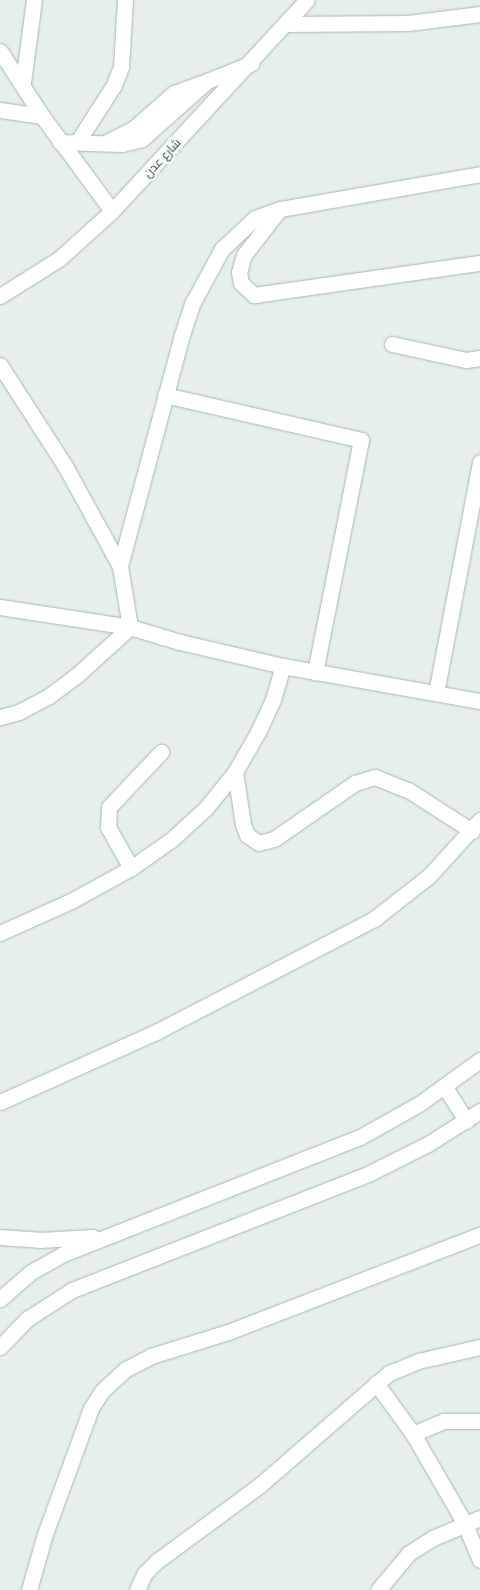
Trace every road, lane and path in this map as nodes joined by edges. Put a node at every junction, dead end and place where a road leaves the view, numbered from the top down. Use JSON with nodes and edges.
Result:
{"nodes":[{"id":1,"x":34,"y":0,"type":"edge"},
{"id":2,"x":125,"y":0,"type":"edge"},
{"id":3,"x":307,"y":0,"type":"edge"},
{"id":4,"x":480,"y":14,"type":"edge"},
{"id":5,"x":287,"y":24,"type":"junction"},
{"id":6,"x":0,"y":51,"type":"edge"},
{"id":7,"x":252,"y":63,"type":"junction"},
{"id":8,"x":23,"y":82,"type":"junction"},
{"id":9,"x":0,"y":110,"type":"edge"},
{"id":10,"x":42,"y":116,"type":"junction"},
{"id":11,"x":78,"y":141,"type":"junction"},
{"id":12,"x":60,"y":142,"type":"junction"},
{"id":13,"x":480,"y":174,"type":"edge"},
{"id":14,"x":280,"y":209,"type":"junction"},
{"id":15,"x":112,"y":211,"type":"junction"},
{"id":16,"x":480,"y":263,"type":"edge"},
{"id":17,"x":0,"y":296,"type":"edge"},
{"id":18,"x":392,"y":344,"type":"dead end"},
{"id":19,"x":480,"y":358,"type":"edge"},
{"id":20,"x":0,"y":365,"type":"edge"},
{"id":21,"x":165,"y":395,"type":"junction"},
{"id":22,"x":480,"y":462,"type":"edge"},
{"id":23,"x":120,"y":566,"type":"junction"},
{"id":24,"x":0,"y":608,"type":"edge"},
{"id":25,"x":130,"y":627,"type":"junction"},
{"id":26,"x":283,"y":666,"type":"junction"},
{"id":27,"x":315,"y":672,"type":"junction"},
{"id":28,"x":436,"y":693,"type":"junction"},
{"id":29,"x":480,"y":701,"type":"edge"},
{"id":30,"x":0,"y":717,"type":"edge"},
{"id":31,"x":161,"y":752,"type":"dead end"},
{"id":32,"x":235,"y":772,"type":"junction"},
{"id":33,"x":476,"y":826,"type":"edge"},
{"id":34,"x":131,"y":868,"type":"junction"},
{"id":35,"x":0,"y":933,"type":"edge"},
{"id":36,"x":480,"y":1060,"type":"edge"},
{"id":37,"x":445,"y":1087,"type":"junction"},
{"id":38,"x":0,"y":1102,"type":"edge"},
{"id":39,"x":480,"y":1110,"type":"edge"},
{"id":40,"x":466,"y":1121,"type":"junction"},
{"id":41,"x":114,"y":1234,"type":"junction"},
{"id":42,"x":480,"y":1235,"type":"edge"},
{"id":43,"x":0,"y":1237,"type":"edge"},
{"id":44,"x":0,"y":1299,"type":"edge"},
{"id":45,"x":0,"y":1347,"type":"edge"},
{"id":46,"x":480,"y":1347,"type":"edge"},
{"id":47,"x":376,"y":1384,"type":"junction"},
{"id":48,"x":480,"y":1422,"type":"edge"},
{"id":49,"x":412,"y":1434,"type":"junction"},
{"id":50,"x":480,"y":1518,"type":"edge"},
{"id":51,"x":464,"y":1522,"type":"junction"},
{"id":52,"x":480,"y":1560,"type":"edge"},
{"id":53,"x":30,"y":1590,"type":"edge"},
{"id":54,"x":137,"y":1590,"type":"edge"},
{"id":55,"x":378,"y":1590,"type":"edge"}],
"edges":[{"from":1,"to":8,"type":"street"},
{"from":2,"to":11,"type":"street"},
{"from":3,"to":5,"type":"street","name":"شارع عدن"},
{"from":4,"to":5,"type":"street"},
{"from":5,"to":7,"type":"street","name":"شارع عدن"},
{"from":6,"to":8,"type":"street"},
{"from":7,"to":11,"type":"street"},
{"from":7,"to":15,"type":"street","name":"شارع عدن"},
{"from":8,"to":10,"type":"street"},
{"from":9,"to":10,"type":"street"},
{"from":10,"to":12,"type":"street"},
{"from":11,"to":12,"type":"street"},
{"from":12,"to":15,"type":"street"},
{"from":13,"to":14,"type":"street"},
{"from":14,"to":16,"type":"street"},
{"from":14,"to":21,"type":"street"},
{"from":15,"to":17,"type":"street","name":"شارع عدن"},
{"from":18,"to":19,"type":"street"},
{"from":20,"to":23,"type":"street"},
{"from":21,"to":23,"type":"street"},
{"from":21,"to":27,"type":"street"},
{"from":22,"to":28,"type":"street"},
{"from":23,"to":25,"type":"street"},
{"from":24,"to":25,"type":"street"},
{"from":25,"to":26,"type":"street"},
{"from":25,"to":30,"type":"street"},
{"from":26,"to":27,"type":"street"},
{"from":26,"to":32,"type":"street"},
{"from":27,"to":28,"type":"street"},
{"from":28,"to":29,"type":"street"},
{"from":31,"to":34,"type":"street"},
{"from":32,"to":33,"type":"street"},
{"from":32,"to":34,"type":"street"},
{"from":33,"to":38,"type":"street"},
{"from":34,"to":35,"type":"street"},
{"from":36,"to":37,"type":"street"},
{"from":37,"to":40,"type":"street"},
{"from":37,"to":41,"type":"street"},
{"from":39,"to":40,"type":"street"},
{"from":40,"to":45,"type":"street"},
{"from":41,"to":43,"type":"street"},
{"from":41,"to":44,"type":"street"},
{"from":42,"to":53,"type":"street"},
{"from":46,"to":47,"type":"street"},
{"from":47,"to":49,"type":"street"},
{"from":47,"to":54,"type":"street"},
{"from":48,"to":49,"type":"street"},
{"from":49,"to":51,"type":"street"},
{"from":50,"to":51,"type":"street"},
{"from":51,"to":52,"type":"street"},
{"from":51,"to":55,"type":"street"}]}
